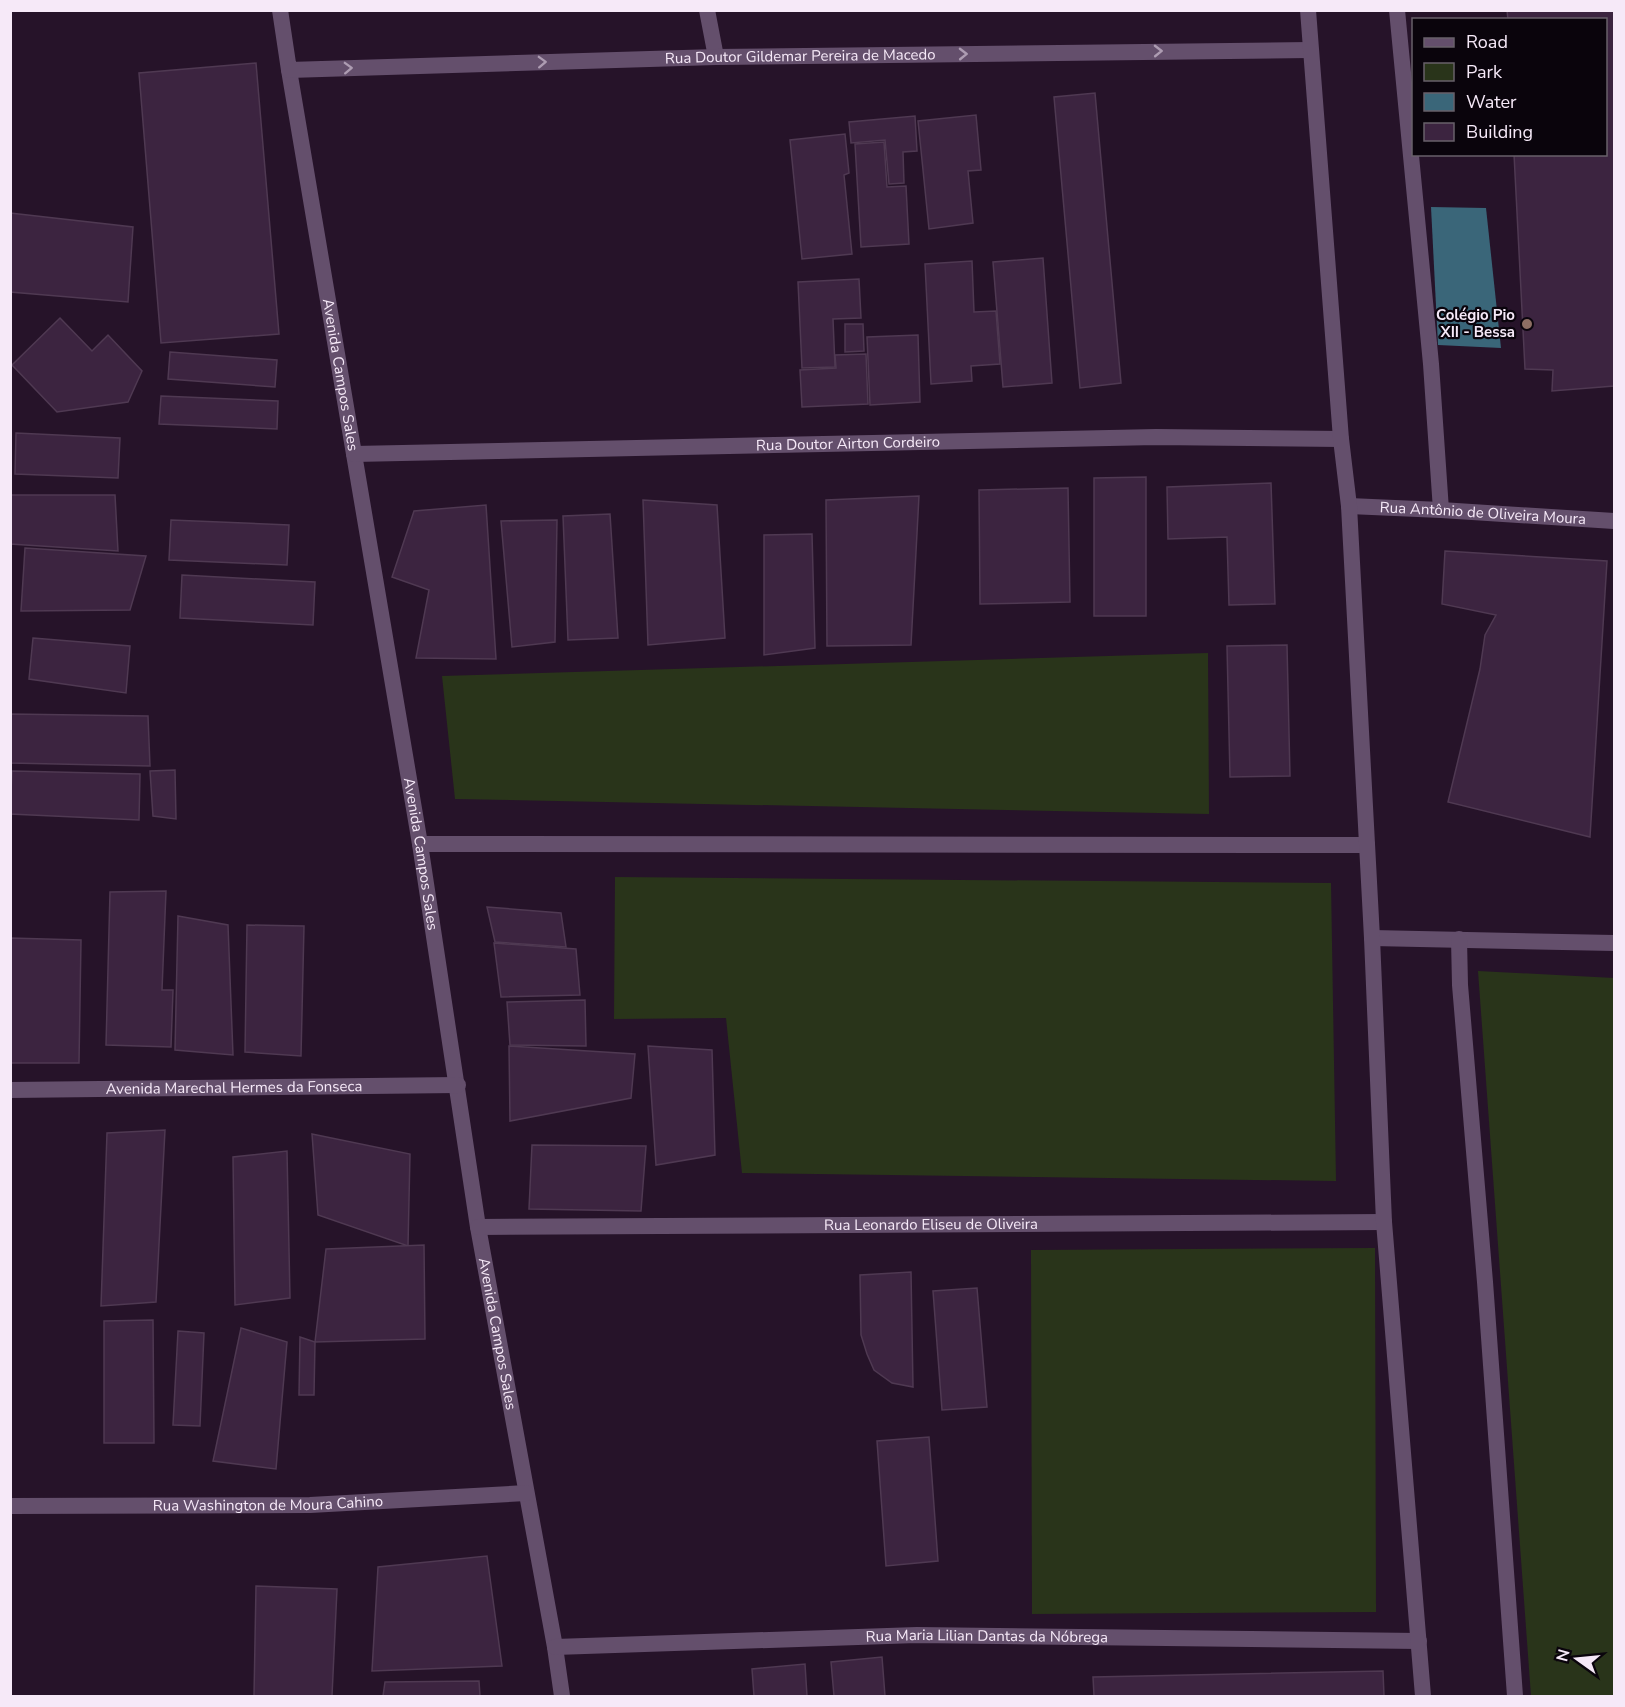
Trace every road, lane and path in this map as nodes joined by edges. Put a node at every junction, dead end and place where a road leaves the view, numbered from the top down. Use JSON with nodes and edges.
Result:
{"nodes":[{"id":1,"x":280,"y":10,"type":"edge"},
{"id":2,"x":707,"y":10,"type":"edge"},
{"id":3,"x":1308,"y":10,"type":"edge"},
{"id":4,"x":1397,"y":10,"type":"edge"},
{"id":5,"x":1310,"y":50,"type":"junction"},
{"id":6,"x":716,"y":57,"type":"junction"},
{"id":7,"x":289,"y":70,"type":"junction"},
{"id":8,"x":1341,"y":439,"type":"junction"},
{"id":9,"x":354,"y":454,"type":"junction"},
{"id":10,"x":1349,"y":506,"type":"junction"},
{"id":11,"x":1441,"y":510,"type":"junction"},
{"id":12,"x":1614,"y":521,"type":"edge"},
{"id":13,"x":420,"y":844,"type":"junction"},
{"id":14,"x":1367,"y":845,"type":"junction"},
{"id":15,"x":1372,"y":938,"type":"junction"},
{"id":16,"x":1459,"y":939,"type":"junction"},
{"id":17,"x":1614,"y":943,"type":"edge"},
{"id":18,"x":458,"y":1085,"type":"junction"},
{"id":19,"x":10,"y":1090,"type":"edge"},
{"id":20,"x":1384,"y":1222,"type":"junction"},
{"id":21,"x":478,"y":1227,"type":"junction"},
{"id":22,"x":526,"y":1493,"type":"junction"},
{"id":23,"x":10,"y":1506,"type":"edge"},
{"id":24,"x":1419,"y":1641,"type":"junction"},
{"id":25,"x":555,"y":1647,"type":"junction"},
{"id":26,"x":562,"y":1696,"type":"edge"},
{"id":27,"x":1423,"y":1696,"type":"edge"},
{"id":28,"x":1515,"y":1696,"type":"edge"}],
"edges":[{"from":1,"to":7,"type":"street","name":"Avenida Campos Sales"},
{"from":2,"to":6,"type":"street"},
{"from":3,"to":5,"type":"street"},
{"from":4,"to":11,"type":"street"},
{"from":6,"to":5,"type":"street","name":"Rua Doutor Gildemar Pereira de Macedo","one_way":true},
{"from":5,"to":8,"type":"street"},
{"from":7,"to":6,"type":"street","name":"Rua Doutor Gildemar Pereira de Macedo","one_way":true},
{"from":7,"to":9,"type":"street","name":"Avenida Campos Sales"},
{"from":8,"to":9,"type":"street","name":"Rua Doutor Airton Cordeiro"},
{"from":8,"to":10,"type":"street"},
{"from":9,"to":13,"type":"street","name":"Avenida Campos Sales"},
{"from":10,"to":11,"type":"street","name":"Rua Antônio de Oliveira Moura"},
{"from":10,"to":14,"type":"street"},
{"from":11,"to":12,"type":"street","name":"Rua Antônio de Oliveira Moura"},
{"from":13,"to":14,"type":"street"},
{"from":13,"to":18,"type":"street","name":"Avenida Campos Sales"},
{"from":14,"to":15,"type":"street"},
{"from":15,"to":16,"type":"street"},
{"from":15,"to":20,"type":"street"},
{"from":16,"to":17,"type":"street"},
{"from":16,"to":28,"type":"street"},
{"from":18,"to":19,"type":"street","name":"Avenida Marechal Hermes da Fonseca"},
{"from":18,"to":21,"type":"street","name":"Avenida Campos Sales"},
{"from":20,"to":21,"type":"street","name":"Rua Leonardo Eliseu de Oliveira"},
{"from":20,"to":24,"type":"street"},
{"from":21,"to":22,"type":"street","name":"Avenida Campos Sales"},
{"from":22,"to":23,"type":"street","name":"Rua Washington de Moura Cahino"},
{"from":22,"to":25,"type":"street","name":"Avenida Campos Sales"},
{"from":24,"to":25,"type":"street","name":"Rua Maria Lilian Dantas da Nóbrega"},
{"from":24,"to":27,"type":"street"},
{"from":25,"to":26,"type":"street","name":"Avenida Campos Sales"}]}
